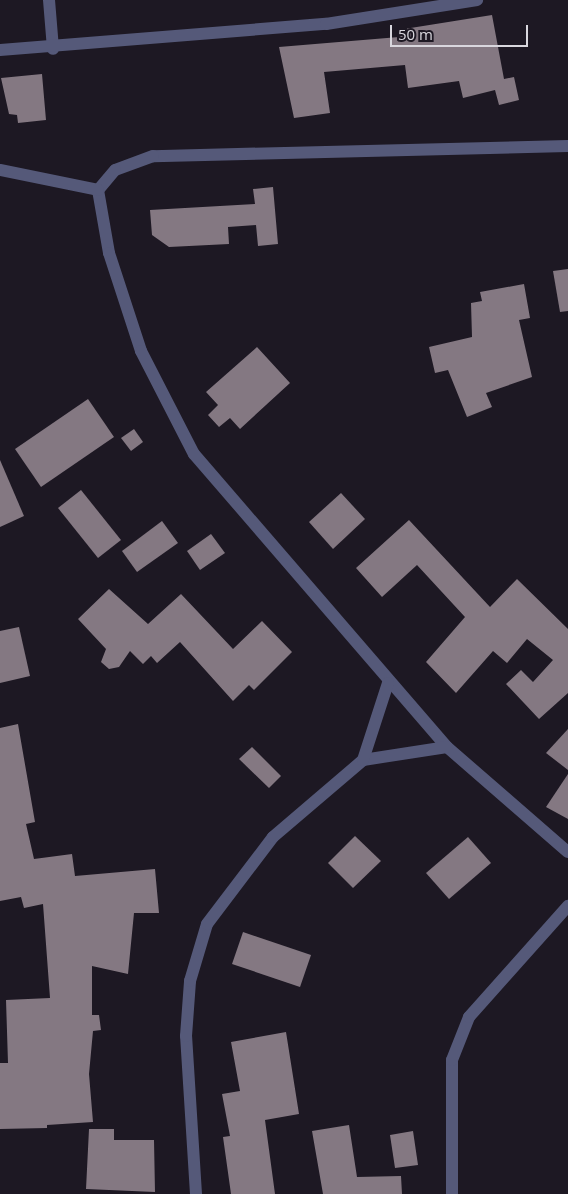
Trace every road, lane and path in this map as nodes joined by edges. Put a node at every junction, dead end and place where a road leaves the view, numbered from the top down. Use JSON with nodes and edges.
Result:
{"nodes":[{"id":1,"x":49,"y":0,"type":"edge"},
{"id":2,"x":477,"y":0,"type":"edge"},
{"id":3,"x":53,"y":48,"type":"junction"},
{"id":4,"x":0,"y":50,"type":"edge"},
{"id":5,"x":568,"y":146,"type":"edge"},
{"id":6,"x":0,"y":170,"type":"edge"},
{"id":7,"x":98,"y":190,"type":"junction"},
{"id":8,"x":388,"y":683,"type":"junction"},
{"id":9,"x":447,"y":747,"type":"junction"},
{"id":10,"x":363,"y":760,"type":"junction"},
{"id":11,"x":568,"y":852,"type":"edge"},
{"id":12,"x":568,"y":906,"type":"edge"},
{"id":13,"x":196,"y":1194,"type":"edge"},
{"id":14,"x":452,"y":1194,"type":"edge"}],
"edges":[{"from":1,"to":3,"type":"street"},
{"from":2,"to":3,"type":"street"},
{"from":3,"to":4,"type":"street"},
{"from":5,"to":7,"type":"street"},
{"from":6,"to":7,"type":"street"},
{"from":7,"to":8,"type":"street"},
{"from":8,"to":9,"type":"street"},
{"from":8,"to":10,"type":"street"},
{"from":9,"to":10,"type":"street"},
{"from":9,"to":11,"type":"street"},
{"from":10,"to":13,"type":"street"},
{"from":12,"to":14,"type":"street"}]}
